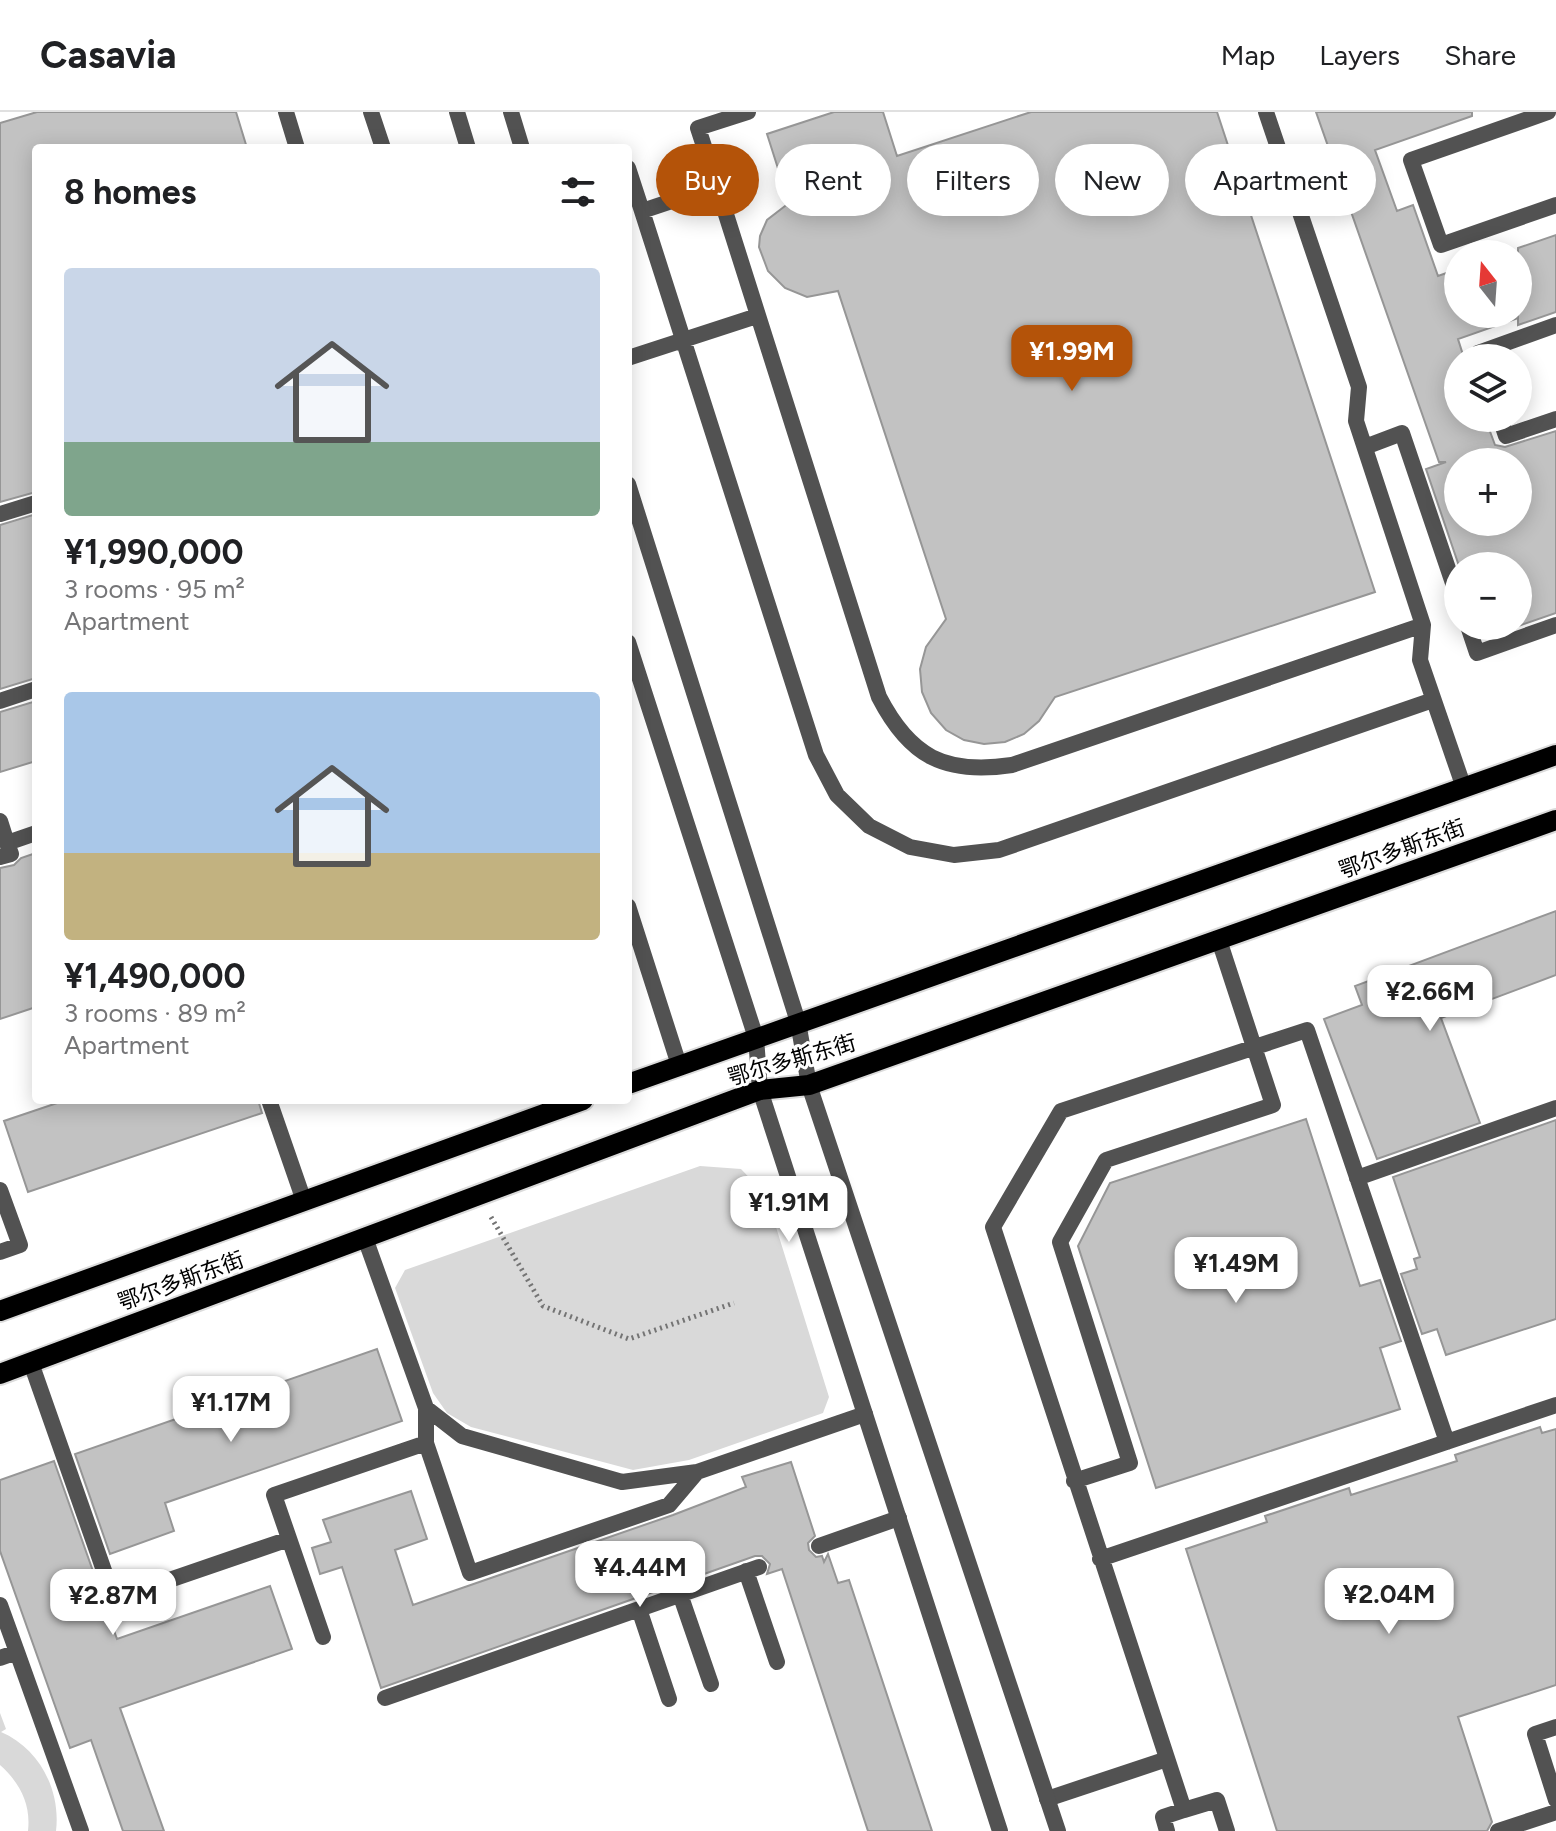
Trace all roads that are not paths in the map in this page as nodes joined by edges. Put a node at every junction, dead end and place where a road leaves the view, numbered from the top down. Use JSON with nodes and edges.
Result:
{"nodes":[{"id":1,"x":286,"y":112,"type":"edge"},
{"id":2,"x":371,"y":112,"type":"edge"},
{"id":3,"x":457,"y":112,"type":"edge"},
{"id":4,"x":511,"y":112,"type":"edge"},
{"id":5,"x":748,"y":112,"type":"edge"},
{"id":6,"x":1266,"y":112,"type":"edge"},
{"id":7,"x":1548,"y":112,"type":"edge"},
{"id":8,"x":296,"y":144,"type":"edge"},
{"id":9,"x":382,"y":144,"type":"edge"},
{"id":10,"x":467,"y":144,"type":"edge"},
{"id":11,"x":521,"y":144,"type":"edge"},
{"id":12,"x":703,"y":144,"type":"edge"},
{"id":13,"x":632,"y":180,"type":"edge"},
{"id":14,"x":1556,"y":205,"type":"edge"},
{"id":15,"x":656,"y":206,"type":"edge"},
{"id":16,"x":642,"y":211,"type":"junction"},
{"id":17,"x":726,"y":216,"type":"edge"},
{"id":18,"x":757,"y":316,"type":"junction"},
{"id":19,"x":1556,"y":325,"type":"edge"},
{"id":20,"x":683,"y":340,"type":"junction"},
{"id":21,"x":1503,"y":344,"type":"edge"},
{"id":22,"x":632,"y":357,"type":"edge"},
{"id":23,"x":1556,"y":419,"type":"edge"},
{"id":24,"x":1532,"y":427,"type":"edge"},
{"id":25,"x":1365,"y":447,"type":"junction"},
{"id":26,"x":632,"y":497,"type":"edge"},
{"id":27,"x":32,"y":504,"type":"edge"},
{"id":28,"x":0,"y":514,"type":"edge"},
{"id":29,"x":1444,"y":557,"type":"edge"},
{"id":30,"x":1423,"y":625,"type":"junction"},
{"id":31,"x":1556,"y":625,"type":"edge"},
{"id":32,"x":1532,"y":634,"type":"edge"},
{"id":33,"x":1473,"y":640,"type":"edge"},
{"id":34,"x":1514,"y":640,"type":"edge"},
{"id":35,"x":632,"y":654,"type":"edge"},
{"id":36,"x":32,"y":690,"type":"edge"},
{"id":37,"x":1433,"y":700,"type":"junction"},
{"id":38,"x":0,"y":701,"type":"edge"},
{"id":39,"x":1556,"y":755,"type":"edge"},
{"id":40,"x":1464,"y":788,"type":"junction"},
{"id":41,"x":1556,"y":820,"type":"edge"},
{"id":42,"x":0,"y":821,"type":"edge"},
{"id":43,"x":32,"y":835,"type":"edge"},
{"id":44,"x":4,"y":850,"type":"edge"},
{"id":45,"x":632,"y":918,"type":"edge"},
{"id":46,"x":1219,"y":940,"type":"junction"},
{"id":47,"x":798,"y":1022,"type":"junction"},
{"id":48,"x":756,"y":1038,"type":"junction"},
{"id":49,"x":1255,"y":1048,"type":"junction"},
{"id":50,"x":679,"y":1065,"type":"junction"},
{"id":51,"x":632,"y":1083,"type":"edge"},
{"id":52,"x":809,"y":1085,"type":"junction"},
{"id":53,"x":760,"y":1090,"type":"junction"},
{"id":54,"x":270,"y":1104,"type":"edge"},
{"id":55,"x":572,"y":1104,"type":"edge"},
{"id":56,"x":1556,"y":1108,"type":"edge"},
{"id":57,"x":1357,"y":1178,"type":"junction"},
{"id":58,"x":0,"y":1190,"type":"edge"},
{"id":59,"x":304,"y":1201,"type":"junction"},
{"id":60,"x":365,"y":1238,"type":"junction"},
{"id":61,"x":0,"y":1252,"type":"edge"},
{"id":62,"x":0,"y":1311,"type":"edge"},
{"id":63,"x":31,"y":1363,"type":"junction"},
{"id":64,"x":0,"y":1374,"type":"edge"},
{"id":65,"x":1556,"y":1405,"type":"edge"},
{"id":66,"x":426,"y":1408,"type":"junction"},
{"id":67,"x":865,"y":1414,"type":"junction"},
{"id":68,"x":1447,"y":1442,"type":"junction"},
{"id":69,"x":426,"y":1443,"type":"junction"},
{"id":70,"x":697,"y":1472,"type":"junction"},
{"id":71,"x":1074,"y":1481,"type":"junction"},
{"id":72,"x":899,"y":1518,"type":"junction"},
{"id":73,"x":289,"y":1539,"type":"junction"},
{"id":74,"x":819,"y":1546,"type":"dead end"},
{"id":75,"x":1100,"y":1559,"type":"junction"},
{"id":76,"x":680,"y":1594,"type":"junction"},
{"id":77,"x":0,"y":1605,"type":"edge"},
{"id":78,"x":639,"y":1609,"type":"junction"},
{"id":79,"x":323,"y":1637,"type":"dead end"},
{"id":80,"x":17,"y":1652,"type":"junction"},
{"id":81,"x":0,"y":1658,"type":"edge"},
{"id":82,"x":777,"y":1662,"type":"dead end"},
{"id":83,"x":711,"y":1684,"type":"dead end"},
{"id":84,"x":385,"y":1698,"type":"dead end"},
{"id":85,"x":669,"y":1699,"type":"dead end"},
{"id":86,"x":1556,"y":1727,"type":"edge"},
{"id":87,"x":1167,"y":1759,"type":"junction"},
{"id":88,"x":1047,"y":1799,"type":"junction"},
{"id":89,"x":1556,"y":1800,"type":"edge"},
{"id":90,"x":1184,"y":1810,"type":"junction"},
{"id":91,"x":1556,"y":1812,"type":"edge"},
{"id":92,"x":81,"y":1831,"type":"edge"},
{"id":93,"x":1000,"y":1831,"type":"edge"},
{"id":94,"x":1058,"y":1831,"type":"edge"},
{"id":95,"x":1167,"y":1831,"type":"edge"},
{"id":96,"x":1227,"y":1831,"type":"edge"},
{"id":97,"x":1498,"y":1831,"type":"edge"}],
"edges":[{"from":1,"to":8,"type":"street"},
{"from":2,"to":9,"type":"street"},
{"from":3,"to":10,"type":"street"},
{"from":4,"to":11,"type":"street"},
{"from":5,"to":12,"type":"street"},
{"from":6,"to":25,"type":"street"},
{"from":7,"to":14,"type":"street"},
{"from":13,"to":16,"type":"street"},
{"from":15,"to":16,"type":"street"},
{"from":16,"to":20,"type":"street"},
{"from":17,"to":18,"type":"street"},
{"from":18,"to":20,"type":"street"},
{"from":18,"to":30,"type":"street"},
{"from":19,"to":21,"type":"street"},
{"from":20,"to":22,"type":"street"},
{"from":20,"to":37,"type":"street"},
{"from":23,"to":24,"type":"street"},
{"from":25,"to":29,"type":"street"},
{"from":25,"to":30,"type":"street"},
{"from":26,"to":47,"type":"street"},
{"from":27,"to":28,"type":"street"},
{"from":30,"to":37,"type":"street"},
{"from":31,"to":32,"type":"street"},
{"from":33,"to":34,"type":"street"},
{"from":35,"to":48,"type":"street"},
{"from":36,"to":38,"type":"street"},
{"from":37,"to":40,"type":"street"},
{"from":39,"to":40,"type":"main road","name":"鄂尔多斯东街"},
{"from":40,"to":47,"type":"main road","name":"鄂尔多斯东街"},
{"from":41,"to":46,"type":"main road","name":"鄂尔多斯东街"},
{"from":42,"to":44,"type":"street"},
{"from":43,"to":44,"type":"street"},
{"from":45,"to":50,"type":"street"},
{"from":46,"to":49,"type":"street"},
{"from":46,"to":52,"type":"main road","name":"鄂尔多斯东街"},
{"from":47,"to":48,"type":"main road","name":"鄂尔多斯东街"},
{"from":47,"to":52,"type":"street"},
{"from":48,"to":50,"type":"main road","name":"鄂尔多斯东街"},
{"from":48,"to":53,"type":"street"},
{"from":49,"to":57,"type":"street"},
{"from":49,"to":71,"type":"street"},
{"from":49,"to":71,"type":"street"},
{"from":50,"to":51,"type":"main road","name":"鄂尔多斯东街"},
{"from":52,"to":53,"type":"main road","name":"鄂尔多斯东街"},
{"from":52,"to":88,"type":"street"},
{"from":53,"to":60,"type":"main road","name":"鄂尔多斯东街"},
{"from":53,"to":67,"type":"street"},
{"from":54,"to":59,"type":"street"},
{"from":55,"to":59,"type":"main road","name":"鄂尔多斯东街"},
{"from":56,"to":57,"type":"street"},
{"from":57,"to":68,"type":"street"},
{"from":58,"to":61,"type":"street"},
{"from":59,"to":62,"type":"main road","name":"鄂尔多斯东街"},
{"from":60,"to":63,"type":"main road","name":"鄂尔多斯东街"},
{"from":60,"to":66,"type":"street"},
{"from":63,"to":64,"type":"main road","name":"鄂尔多斯东街"},
{"from":63,"to":73,"type":"street"},
{"from":65,"to":68,"type":"street"},
{"from":66,"to":69,"type":"street"},
{"from":66,"to":70,"type":"street"},
{"from":67,"to":70,"type":"street"},
{"from":67,"to":72,"type":"street"},
{"from":68,"to":75,"type":"street"},
{"from":69,"to":70,"type":"street"},
{"from":69,"to":73,"type":"street"},
{"from":71,"to":75,"type":"street"},
{"from":72,"to":74,"type":"street"},
{"from":72,"to":93,"type":"street"},
{"from":73,"to":79,"type":"street"},
{"from":75,"to":87,"type":"street"},
{"from":76,"to":78,"type":"street"},
{"from":76,"to":82,"type":"street"},
{"from":76,"to":83,"type":"street"},
{"from":77,"to":80,"type":"street"},
{"from":78,"to":84,"type":"street"},
{"from":78,"to":85,"type":"street"},
{"from":80,"to":81,"type":"street"},
{"from":80,"to":92,"type":"street"},
{"from":86,"to":89,"type":"street"},
{"from":87,"to":88,"type":"street"},
{"from":87,"to":90,"type":"street"},
{"from":88,"to":94,"type":"street"},
{"from":90,"to":95,"type":"street"},
{"from":90,"to":96,"type":"street"},
{"from":91,"to":97,"type":"street"}]}
